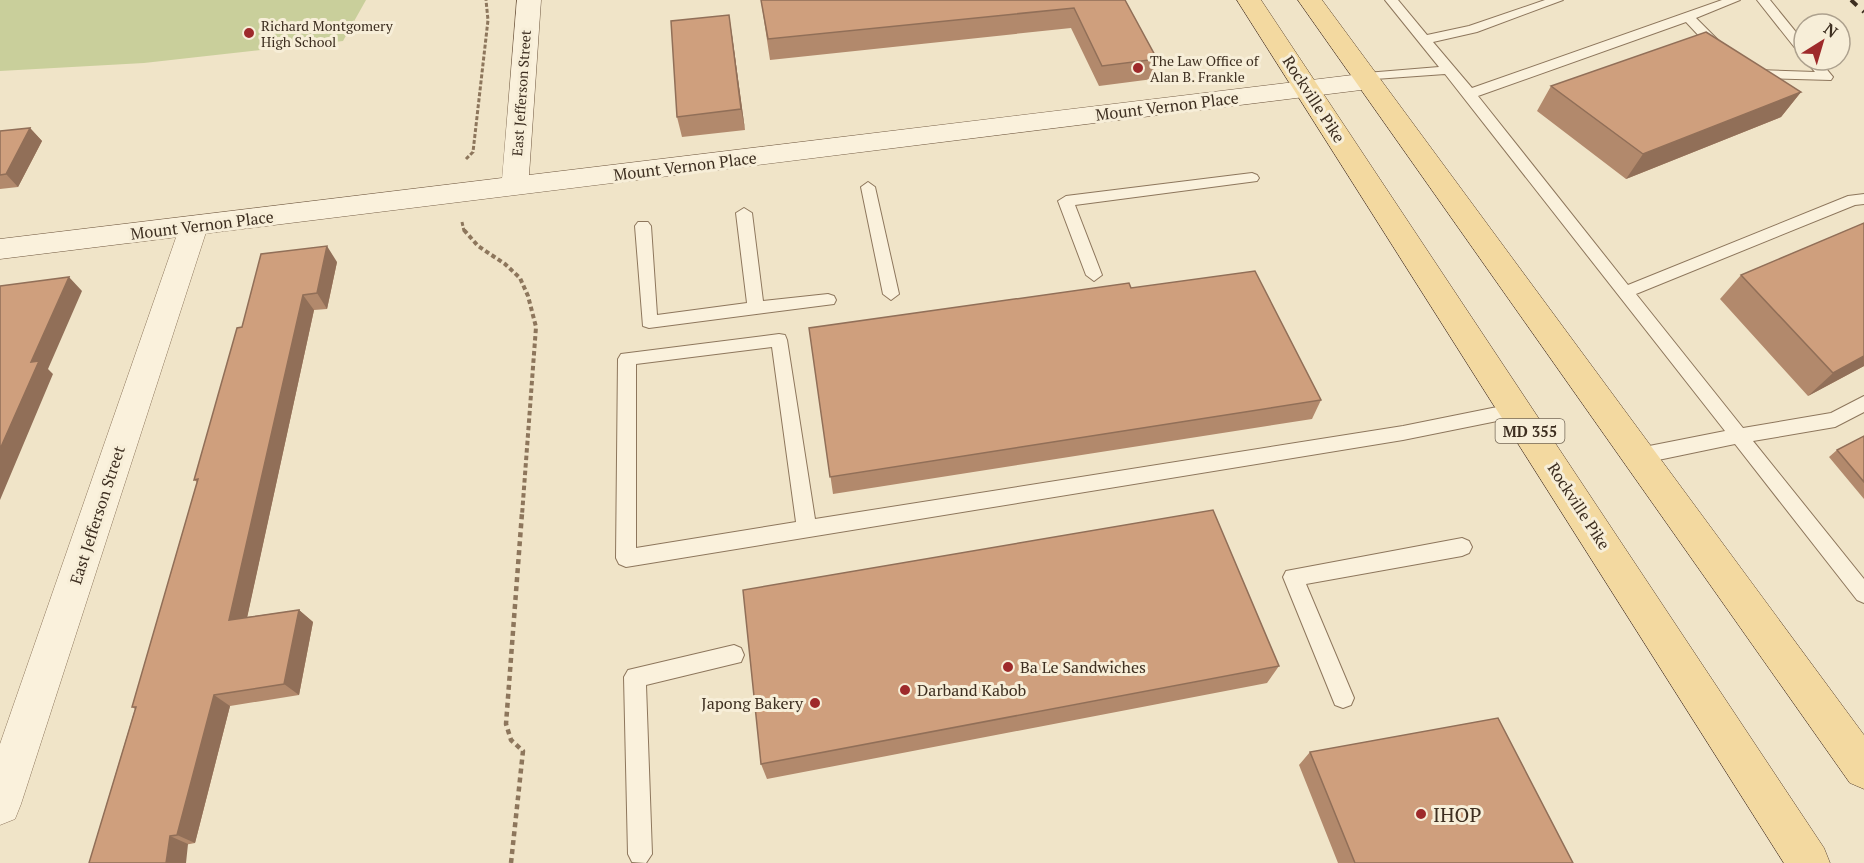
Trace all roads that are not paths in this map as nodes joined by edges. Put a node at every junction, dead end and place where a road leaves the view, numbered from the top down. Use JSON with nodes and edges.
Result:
{"nodes":[{"id":1,"x":529,"y":0,"type":"edge"},
{"id":2,"x":1250,"y":0,"type":"edge"},
{"id":3,"x":1310,"y":0,"type":"edge"},
{"id":4,"x":1391,"y":0,"type":"edge"},
{"id":5,"x":1557,"y":0,"type":"edge"},
{"id":6,"x":1734,"y":0,"type":"edge"},
{"id":7,"x":1763,"y":0,"type":"edge"},
{"id":8,"x":1688,"y":17,"type":"junction"},
{"id":9,"x":1792,"y":35,"type":"edge"},
{"id":10,"x":1422,"y":40,"type":"junction"},
{"id":11,"x":1448,"y":70,"type":"junction"},
{"id":12,"x":1822,"y":72,"type":"edge"},
{"id":13,"x":1367,"y":79,"type":"junction"},
{"id":14,"x":1308,"y":89,"type":"junction"},
{"id":15,"x":1469,"y":94,"type":"junction"},
{"id":16,"x":1252,"y":178,"type":"dead end"},
{"id":17,"x":515,"y":186,"type":"junction"},
{"id":18,"x":867,"y":187,"type":"dead end"},
{"id":19,"x":1864,"y":199,"type":"edge"},
{"id":20,"x":744,"y":213,"type":"dead end"},
{"id":21,"x":194,"y":226,"type":"junction"},
{"id":22,"x":643,"y":226,"type":"dead end"},
{"id":23,"x":0,"y":249,"type":"edge"},
{"id":24,"x":1094,"y":275,"type":"dead end"},
{"id":25,"x":1626,"y":292,"type":"junction"},
{"id":26,"x":891,"y":294,"type":"dead end"},
{"id":27,"x":828,"y":300,"type":"dead end"},
{"id":28,"x":756,"y":308,"type":"junction"},
{"id":29,"x":1864,"y":403,"type":"edge"},
{"id":30,"x":1516,"y":410,"type":"junction"},
{"id":31,"x":1739,"y":436,"type":"junction"},
{"id":32,"x":1639,"y":456,"type":"junction"},
{"id":33,"x":807,"y":529,"type":"junction"},
{"id":34,"x":1462,"y":547,"type":"dead end"},
{"id":35,"x":1864,"y":594,"type":"edge"},
{"id":36,"x":734,"y":655,"type":"dead end"},
{"id":37,"x":1343,"y":698,"type":"dead end"},
{"id":38,"x":11,"y":744,"type":"edge"},
{"id":39,"x":1864,"y":770,"type":"edge"},
{"id":40,"x":0,"y":804,"type":"edge"},
{"id":41,"x":640,"y":854,"type":"dead end"},
{"id":42,"x":1809,"y":863,"type":"edge"}],
"edges":[{"from":1,"to":17,"type":"street","name":"East Jefferson Street"},
{"from":2,"to":14,"type":"main road","name":"Rockville Pike","number":"MD 355"},
{"from":3,"to":13,"type":"main road"},
{"from":4,"to":10,"type":"lane"},
{"from":5,"to":10,"type":"lane"},
{"from":6,"to":8,"type":"lane"},
{"from":7,"to":9,"type":"lane"},
{"from":8,"to":12,"type":"lane"},
{"from":8,"to":15,"type":"lane"},
{"from":10,"to":11,"type":"lane"},
{"from":11,"to":13,"type":"lane"},
{"from":11,"to":15,"type":"lane"},
{"from":13,"to":14,"type":"street","name":"Mount Vernon Place"},
{"from":13,"to":32,"type":"main road"},
{"from":14,"to":17,"type":"street","name":"Mount Vernon Place"},
{"from":14,"to":30,"type":"main road","name":"Rockville Pike","number":"MD 355"},
{"from":15,"to":25,"type":"lane"},
{"from":16,"to":24,"type":"lane"},
{"from":17,"to":21,"type":"street","name":"Mount Vernon Place"},
{"from":18,"to":26,"type":"lane"},
{"from":19,"to":25,"type":"lane"},
{"from":20,"to":28,"type":"lane"},
{"from":21,"to":23,"type":"street","name":"Mount Vernon Place"},
{"from":21,"to":38,"type":"street","name":"East Jefferson Street"},
{"from":22,"to":28,"type":"lane"},
{"from":25,"to":31,"type":"lane"},
{"from":27,"to":28,"type":"lane"},
{"from":29,"to":31,"type":"lane"},
{"from":30,"to":33,"type":"lane"},
{"from":30,"to":42,"type":"main road","name":"Rockville Pike","number":"MD 355"},
{"from":31,"to":32,"type":"lane"},
{"from":31,"to":35,"type":"lane"},
{"from":32,"to":39,"type":"main road"},
{"from":33,"to":33,"type":"lane"},
{"from":34,"to":37,"type":"lane"},
{"from":36,"to":41,"type":"lane"},
{"from":38,"to":40,"type":"street","name":"East Jefferson Street"}]}
